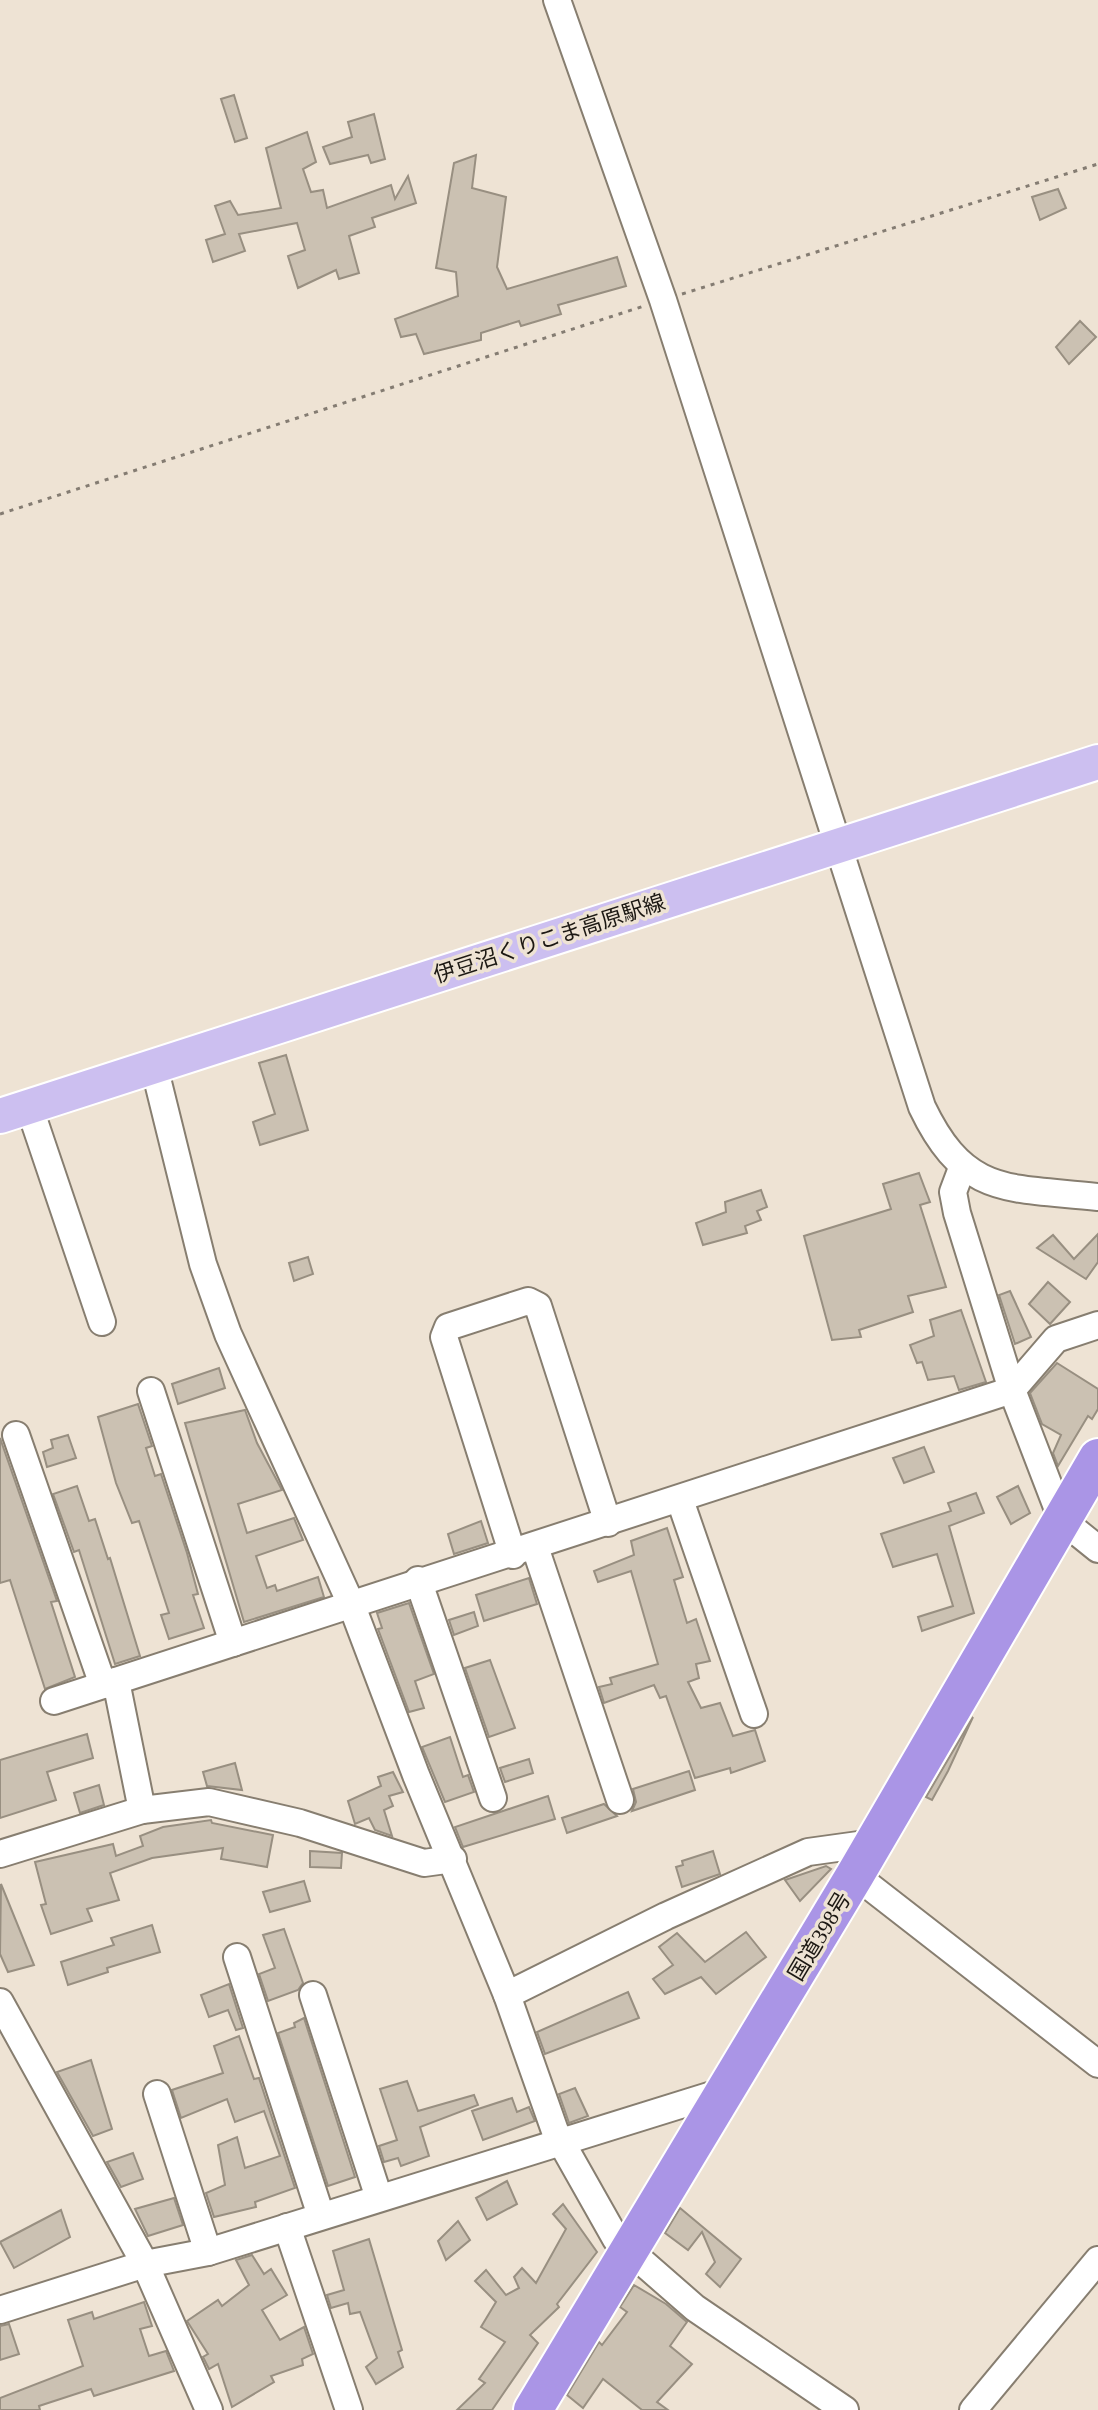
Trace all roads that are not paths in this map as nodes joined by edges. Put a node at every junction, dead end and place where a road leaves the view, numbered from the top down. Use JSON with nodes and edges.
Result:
{"nodes":[{"id":1,"x":557,"y":0,"type":"edge"},
{"id":2,"x":1098,"y":762,"type":"edge"},
{"id":3,"x":840,"y":845,"type":"junction"},
{"id":4,"x":154,"y":1066,"type":"junction"},
{"id":5,"x":15,"y":1111,"type":"edge"},
{"id":6,"x":962,"y":1168,"type":"junction"},
{"id":7,"x":1098,"y":1197,"type":"edge"},
{"id":8,"x":102,"y":1322,"type":"dead end"},
{"id":9,"x":1098,"y":1325,"type":"edge"},
{"id":10,"x":1012,"y":1390,"type":"junction"},
{"id":11,"x":151,"y":1391,"type":"dead end"},
{"id":12,"x":16,"y":1435,"type":"dead end"},
{"id":13,"x":1098,"y":1458,"type":"edge"},
{"id":14,"x":680,"y":1500,"type":"junction"},
{"id":15,"x":1062,"y":1520,"type":"junction"},
{"id":16,"x":608,"y":1523,"type":"junction"},
{"id":17,"x":1098,"y":1549,"type":"edge"},
{"id":18,"x":524,"y":1551,"type":"junction"},
{"id":19,"x":418,"y":1580,"type":"junction"},
{"id":20,"x":352,"y":1606,"type":"junction"},
{"id":21,"x":233,"y":1643,"type":"junction"},
{"id":22,"x":110,"y":1683,"type":"junction"},
{"id":23,"x":54,"y":1701,"type":"dead end"},
{"id":24,"x":754,"y":1714,"type":"dead end"},
{"id":25,"x":493,"y":1798,"type":"dead end"},
{"id":26,"x":620,"y":1800,"type":"dead end"},
{"id":27,"x":142,"y":1810,"type":"junction"},
{"id":28,"x":873,"y":1843,"type":"junction"},
{"id":29,"x":0,"y":1854,"type":"edge"},
{"id":30,"x":453,"y":1859,"type":"junction"},
{"id":31,"x":855,"y":1875,"type":"junction"},
{"id":32,"x":237,"y":1957,"type":"dead end"},
{"id":33,"x":313,"y":1995,"type":"dead end"},
{"id":34,"x":507,"y":1995,"type":"junction"},
{"id":35,"x":0,"y":2002,"type":"edge"},
{"id":36,"x":1098,"y":2064,"type":"edge"},
{"id":37,"x":725,"y":2091,"type":"junction"},
{"id":38,"x":157,"y":2094,"type":"dead end"},
{"id":39,"x":564,"y":2141,"type":"junction"},
{"id":40,"x":379,"y":2198,"type":"junction"},
{"id":41,"x":321,"y":2216,"type":"junction"},
{"id":42,"x":287,"y":2227,"type":"junction"},
{"id":43,"x":629,"y":2251,"type":"junction"},
{"id":44,"x":208,"y":2252,"type":"junction"},
{"id":45,"x":1098,"y":2260,"type":"edge"},
{"id":46,"x":145,"y":2264,"type":"junction"},
{"id":47,"x":0,"y":2310,"type":"edge"},
{"id":48,"x":209,"y":2410,"type":"edge"},
{"id":49,"x":349,"y":2410,"type":"edge"},
{"id":50,"x":533,"y":2410,"type":"edge"},
{"id":51,"x":845,"y":2410,"type":"edge"},
{"id":52,"x":973,"y":2410,"type":"edge"}],
"edges":[{"from":1,"to":3,"type":"street"},
{"from":2,"to":3,"type":"main road","name":"伊豆沼くりこま高原駅線"},
{"from":3,"to":4,"type":"main road","name":"伊豆沼くりこま高原駅線"},
{"from":3,"to":6,"type":"street"},
{"from":4,"to":5,"type":"main road","name":"伊豆沼くりこま高原駅線"},
{"from":4,"to":20,"type":"street"},
{"from":5,"to":8,"type":"street"},
{"from":6,"to":7,"type":"street"},
{"from":6,"to":10,"type":"street"},
{"from":9,"to":10,"type":"street"},
{"from":10,"to":14,"type":"street"},
{"from":10,"to":15,"type":"street"},
{"from":11,"to":21,"type":"street"},
{"from":12,"to":22,"type":"street"},
{"from":13,"to":15,"type":"highway","name":"国道398号"},
{"from":14,"to":16,"type":"street"},
{"from":14,"to":24,"type":"street"},
{"from":15,"to":17,"type":"street"},
{"from":15,"to":28,"type":"highway","name":"国道398号"},
{"from":16,"to":18,"type":"street"},
{"from":16,"to":18,"type":"street"},
{"from":18,"to":19,"type":"street"},
{"from":18,"to":26,"type":"street"},
{"from":19,"to":20,"type":"street"},
{"from":19,"to":25,"type":"street"},
{"from":20,"to":21,"type":"street"},
{"from":20,"to":30,"type":"street"},
{"from":21,"to":22,"type":"street"},
{"from":22,"to":23,"type":"street"},
{"from":22,"to":27,"type":"street"},
{"from":27,"to":29,"type":"street"},
{"from":27,"to":30,"type":"street"},
{"from":28,"to":31,"type":"highway","name":"国道398号"},
{"from":28,"to":34,"type":"street"},
{"from":30,"to":34,"type":"street"},
{"from":31,"to":36,"type":"street"},
{"from":31,"to":37,"type":"highway","name":"国道398号"},
{"from":32,"to":41,"type":"street"},
{"from":33,"to":40,"type":"street"},
{"from":34,"to":39,"type":"street"},
{"from":35,"to":46,"type":"street"},
{"from":37,"to":39,"type":"street"},
{"from":37,"to":43,"type":"highway","name":"国道398号"},
{"from":38,"to":44,"type":"street"},
{"from":39,"to":40,"type":"street"},
{"from":39,"to":43,"type":"street"},
{"from":40,"to":41,"type":"street"},
{"from":41,"to":42,"type":"street"},
{"from":42,"to":44,"type":"street"},
{"from":42,"to":49,"type":"street"},
{"from":43,"to":50,"type":"highway","name":"国道398号"},
{"from":43,"to":51,"type":"street"},
{"from":44,"to":46,"type":"street"},
{"from":45,"to":52,"type":"street"},
{"from":46,"to":47,"type":"street"},
{"from":46,"to":48,"type":"street"}]}
